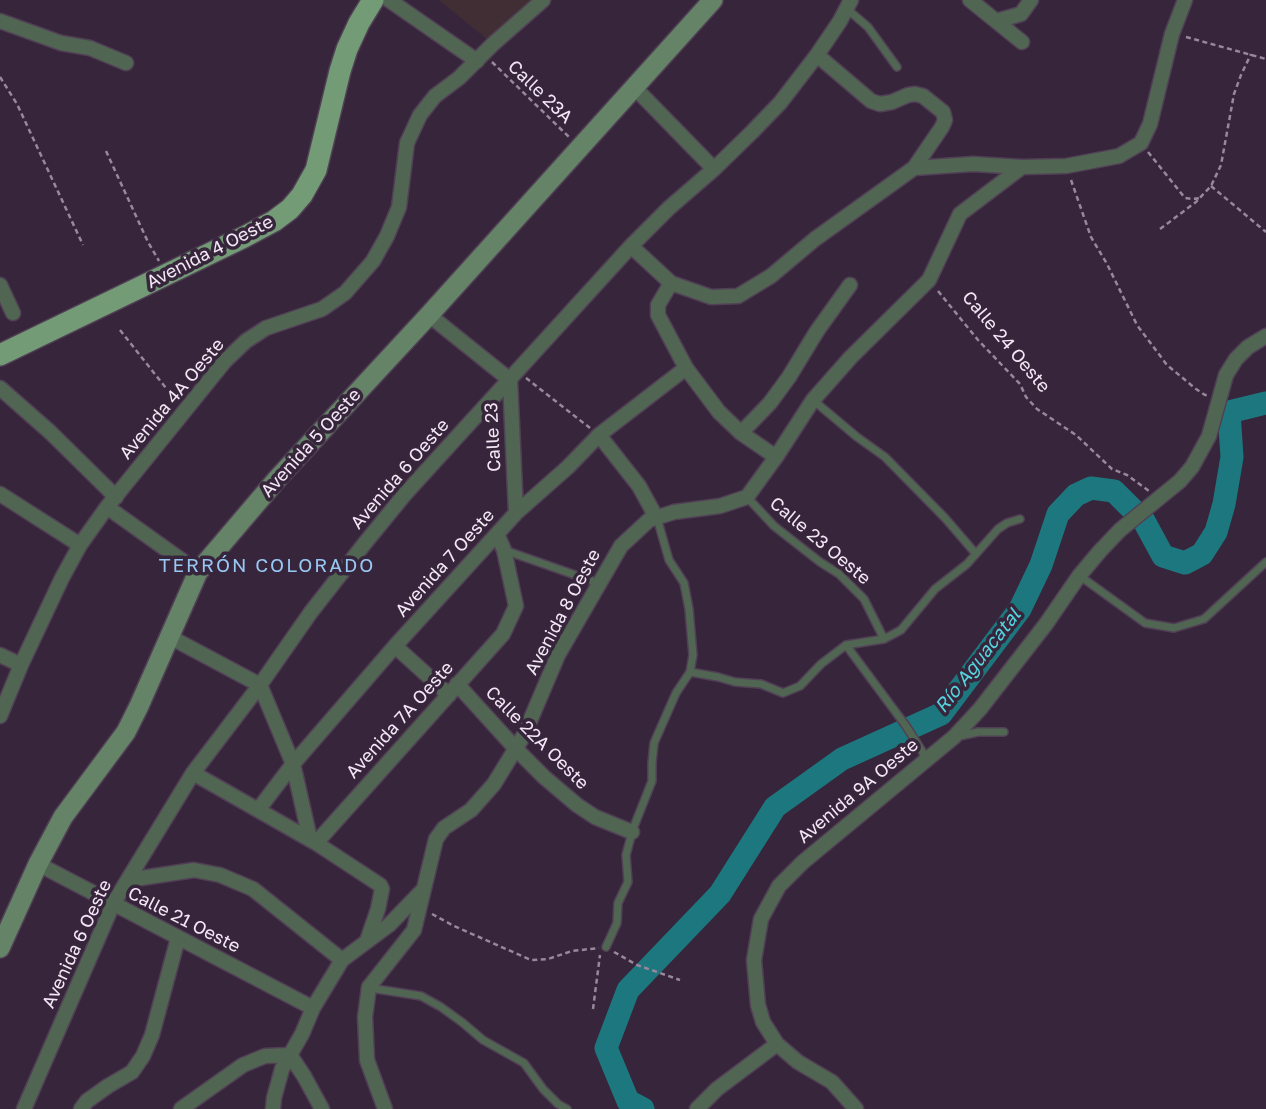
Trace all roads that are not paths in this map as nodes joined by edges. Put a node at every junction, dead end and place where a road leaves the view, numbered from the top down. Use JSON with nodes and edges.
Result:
{"nodes":[{"id":1,"x":373,"y":0,"type":"edge"},
{"id":2,"x":389,"y":0,"type":"edge"},
{"id":3,"x":543,"y":0,"type":"edge"},
{"id":4,"x":713,"y":0,"type":"edge"},
{"id":5,"x":970,"y":0,"type":"edge"},
{"id":6,"x":1031,"y":0,"type":"edge"},
{"id":7,"x":1184,"y":1,"type":"edge"},
{"id":8,"x":849,"y":4,"type":"edge"},
{"id":9,"x":0,"y":21,"type":"edge"},
{"id":10,"x":996,"y":21,"type":"junction"},
{"id":11,"x":1022,"y":42,"type":"dead end"},
{"id":12,"x":817,"y":55,"type":"junction"},
{"id":13,"x":480,"y":58,"type":"junction"},
{"id":14,"x":126,"y":63,"type":"dead end"},
{"id":15,"x":897,"y":67,"type":"dead end"},
{"id":16,"x":635,"y":88,"type":"junction"},
{"id":17,"x":1022,"y":167,"type":"junction"},
{"id":18,"x":914,"y":168,"type":"junction"},
{"id":19,"x":714,"y":169,"type":"junction"},
{"id":20,"x":631,"y":246,"type":"junction"},
{"id":21,"x":671,"y":283,"type":"junction"},
{"id":22,"x":0,"y":285,"type":"edge"},
{"id":23,"x":850,"y":285,"type":"dead end"},
{"id":24,"x":12,"y":313,"type":"dead end"},
{"id":25,"x":429,"y":314,"type":"junction"},
{"id":26,"x":1266,"y":335,"type":"edge"},
{"id":27,"x":0,"y":355,"type":"edge"},
{"id":28,"x":686,"y":368,"type":"junction"},
{"id":29,"x":514,"y":376,"type":"junction"},
{"id":30,"x":0,"y":388,"type":"edge"},
{"id":31,"x":813,"y":400,"type":"junction"},
{"id":32,"x":741,"y":433,"type":"junction"},
{"id":33,"x":599,"y":435,"type":"junction"},
{"id":34,"x":776,"y":457,"type":"junction"},
{"id":35,"x":0,"y":494,"type":"edge"},
{"id":36,"x":747,"y":497,"type":"junction"},
{"id":37,"x":111,"y":502,"type":"junction"},
{"id":38,"x":516,"y":513,"type":"junction"},
{"id":39,"x":656,"y":517,"type":"junction"},
{"id":40,"x":1020,"y":519,"type":"dead end"},
{"id":41,"x":497,"y":534,"type":"junction"},
{"id":42,"x":80,"y":545,"type":"junction"},
{"id":43,"x":504,"y":550,"type":"junction"},
{"id":44,"x":976,"y":554,"type":"junction"},
{"id":45,"x":1266,"y":562,"type":"edge"},
{"id":46,"x":198,"y":572,"type":"junction"},
{"id":47,"x":1079,"y":576,"type":"junction"},
{"id":48,"x":598,"y":583,"type":"junction"},
{"id":49,"x":170,"y":637,"type":"junction"},
{"id":50,"x":884,"y":639,"type":"junction"},
{"id":51,"x":846,"y":645,"type":"junction"},
{"id":52,"x":395,"y":646,"type":"junction"},
{"id":53,"x":0,"y":655,"type":"edge"},
{"id":54,"x":21,"y":665,"type":"junction"},
{"id":55,"x":690,"y":672,"type":"junction"},
{"id":56,"x":260,"y":685,"type":"junction"},
{"id":57,"x":453,"y":689,"type":"junction"},
{"id":58,"x":0,"y":716,"type":"edge"},
{"id":59,"x":1004,"y":732,"type":"dead end"},
{"id":60,"x":954,"y":737,"type":"junction"},
{"id":61,"x":516,"y":749,"type":"junction"},
{"id":62,"x":925,"y":757,"type":"junction"},
{"id":63,"x":293,"y":764,"type":"junction"},
{"id":64,"x":193,"y":773,"type":"junction"},
{"id":65,"x":258,"y":810,"type":"junction"},
{"id":66,"x":632,"y":832,"type":"junction"},
{"id":67,"x":313,"y":841,"type":"junction"},
{"id":68,"x":38,"y":864,"type":"junction"},
{"id":69,"x":128,"y":880,"type":"junction"},
{"id":70,"x":425,"y":888,"type":"junction"},
{"id":71,"x":113,"y":904,"type":"junction"},
{"id":72,"x":178,"y":938,"type":"junction"},
{"id":73,"x":367,"y":941,"type":"junction"},
{"id":74,"x":603,"y":947,"type":"road end"},
{"id":75,"x":0,"y":948,"type":"edge"},
{"id":76,"x":342,"y":960,"type":"junction"},
{"id":77,"x":369,"y":987,"type":"junction"},
{"id":78,"x":313,"y":1008,"type":"junction"},
{"id":79,"x":777,"y":1044,"type":"junction"},
{"id":80,"x":290,"y":1055,"type":"junction"},
{"id":81,"x":24,"y":1109,"type":"edge"},
{"id":82,"x":81,"y":1109,"type":"edge"},
{"id":83,"x":181,"y":1109,"type":"edge"},
{"id":84,"x":273,"y":1109,"type":"edge"},
{"id":85,"x":321,"y":1109,"type":"edge"},
{"id":86,"x":385,"y":1109,"type":"edge"},
{"id":87,"x":567,"y":1109,"type":"edge"},
{"id":88,"x":697,"y":1109,"type":"edge"},
{"id":89,"x":856,"y":1109,"type":"edge"}],
"edges":[{"from":1,"to":27,"type":"main road","name":"Avenida 4 Oeste"},
{"from":2,"to":13,"type":"street"},
{"from":3,"to":13,"type":"street","name":"Avenida 4A Oeste"},
{"from":4,"to":16,"type":"street","name":"Avenida 5 Oeste"},
{"from":5,"to":10,"type":"street"},
{"from":6,"to":10,"type":"street"},
{"from":7,"to":17,"type":"street"},
{"from":8,"to":12,"type":"street","name":"Avenida 6 Oeste"},
{"from":8,"to":15,"type":"lane"},
{"from":9,"to":14,"type":"street"},
{"from":10,"to":11,"type":"street"},
{"from":12,"to":18,"type":"street"},
{"from":12,"to":19,"type":"street","name":"Avenida 6 Oeste"},
{"from":13,"to":37,"type":"street","name":"Avenida 4A Oeste"},
{"from":16,"to":19,"type":"street"},
{"from":16,"to":25,"type":"street","name":"Avenida 5 Oeste"},
{"from":17,"to":18,"type":"street"},
{"from":17,"to":31,"type":"street"},
{"from":18,"to":21,"type":"street"},
{"from":19,"to":20,"type":"street","name":"Avenida 6 Oeste"},
{"from":20,"to":21,"type":"street"},
{"from":20,"to":29,"type":"street","name":"Avenida 6 Oeste"},
{"from":21,"to":28,"type":"street"},
{"from":22,"to":24,"type":"street"},
{"from":23,"to":32,"type":"street"},
{"from":25,"to":29,"type":"street","name":"Calle 23"},
{"from":25,"to":46,"type":"street","name":"Avenida 5 Oeste"},
{"from":26,"to":47,"type":"street","name":"Avenida 9A Oeste"},
{"from":28,"to":32,"type":"street"},
{"from":28,"to":33,"type":"street","name":"Avenida 7 Oeste"},
{"from":29,"to":38,"type":"street","name":"Calle 23"},
{"from":29,"to":56,"type":"street","name":"Avenida 6 Oeste"},
{"from":30,"to":37,"type":"street"},
{"from":31,"to":34,"type":"street"},
{"from":31,"to":44,"type":"lane"},
{"from":32,"to":34,"type":"street"},
{"from":33,"to":38,"type":"street","name":"Avenida 7 Oeste"},
{"from":33,"to":39,"type":"street"},
{"from":34,"to":36,"type":"street"},
{"from":35,"to":42,"type":"street"},
{"from":36,"to":39,"type":"street","name":"Avenida 8 Oeste"},
{"from":36,"to":50,"type":"lane","name":"Calle 23 Oeste"},
{"from":37,"to":42,"type":"street","name":"Avenida 4A Oeste"},
{"from":37,"to":46,"type":"street"},
{"from":38,"to":41,"type":"street","name":"Avenida 7 Oeste"},
{"from":39,"to":48,"type":"street","name":"Avenida 8 Oeste"},
{"from":39,"to":55,"type":"lane"},
{"from":40,"to":44,"type":"lane"},
{"from":41,"to":43,"type":"street"},
{"from":41,"to":52,"type":"street","name":"Avenida 7 Oeste"},
{"from":42,"to":54,"type":"street","name":"Avenida 4A Oeste"},
{"from":43,"to":48,"type":"lane"},
{"from":43,"to":57,"type":"street","name":"Avenida 7A Oeste"},
{"from":44,"to":50,"type":"lane"},
{"from":45,"to":47,"type":"lane"},
{"from":46,"to":49,"type":"street","name":"Avenida 5 Oeste"},
{"from":47,"to":60,"type":"street","name":"Avenida 9A Oeste"},
{"from":48,"to":61,"type":"street","name":"Avenida 8 Oeste"},
{"from":49,"to":56,"type":"street"},
{"from":49,"to":68,"type":"street","name":"Avenida 5 Oeste"},
{"from":50,"to":51,"type":"lane"},
{"from":51,"to":55,"type":"lane"},
{"from":51,"to":62,"type":"lane"},
{"from":52,"to":57,"type":"street","name":"Calle 22A Oeste"},
{"from":52,"to":63,"type":"street","name":"Avenida 7 Oeste"},
{"from":53,"to":54,"type":"street"},
{"from":54,"to":58,"type":"street","name":"Avenida 4A Oeste"},
{"from":55,"to":66,"type":"lane"},
{"from":56,"to":63,"type":"street"},
{"from":56,"to":64,"type":"street","name":"Avenida 6 Oeste"},
{"from":57,"to":61,"type":"street","name":"Calle 22A Oeste"},
{"from":57,"to":67,"type":"street","name":"Avenida 7A Oeste"},
{"from":59,"to":60,"type":"lane"},
{"from":60,"to":62,"type":"street","name":"Avenida 9A Oeste"},
{"from":61,"to":66,"type":"street","name":"Calle 22A Oeste"},
{"from":61,"to":70,"type":"street","name":"Avenida 8 Oeste"},
{"from":62,"to":79,"type":"street","name":"Avenida 9A Oeste"},
{"from":63,"to":65,"type":"street","name":"Avenida 7 Oeste"},
{"from":63,"to":67,"type":"street"},
{"from":64,"to":65,"type":"street"},
{"from":64,"to":69,"type":"street","name":"Avenida 6 Oeste"},
{"from":65,"to":67,"type":"street"},
{"from":66,"to":74,"type":"lane"},
{"from":67,"to":73,"type":"street"},
{"from":68,"to":71,"type":"street","name":"Calle 21 Oeste"},
{"from":68,"to":75,"type":"street","name":"Avenida 5 Oeste"},
{"from":69,"to":71,"type":"street","name":"Avenida 6 Oeste"},
{"from":69,"to":76,"type":"street"},
{"from":70,"to":73,"type":"street"},
{"from":70,"to":77,"type":"street","name":"Avenida 8 Oeste"},
{"from":71,"to":72,"type":"street","name":"Calle 21 Oeste"},
{"from":71,"to":81,"type":"street","name":"Avenida 6 Oeste"},
{"from":72,"to":78,"type":"street","name":"Calle 21 Oeste"},
{"from":72,"to":82,"type":"street"},
{"from":73,"to":76,"type":"street"},
{"from":76,"to":78,"type":"street"},
{"from":77,"to":86,"type":"street"},
{"from":77,"to":87,"type":"lane"},
{"from":78,"to":80,"type":"street"},
{"from":79,"to":88,"type":"street"},
{"from":79,"to":89,"type":"street"},
{"from":80,"to":83,"type":"street"},
{"from":80,"to":84,"type":"street"},
{"from":80,"to":85,"type":"street"}]}
